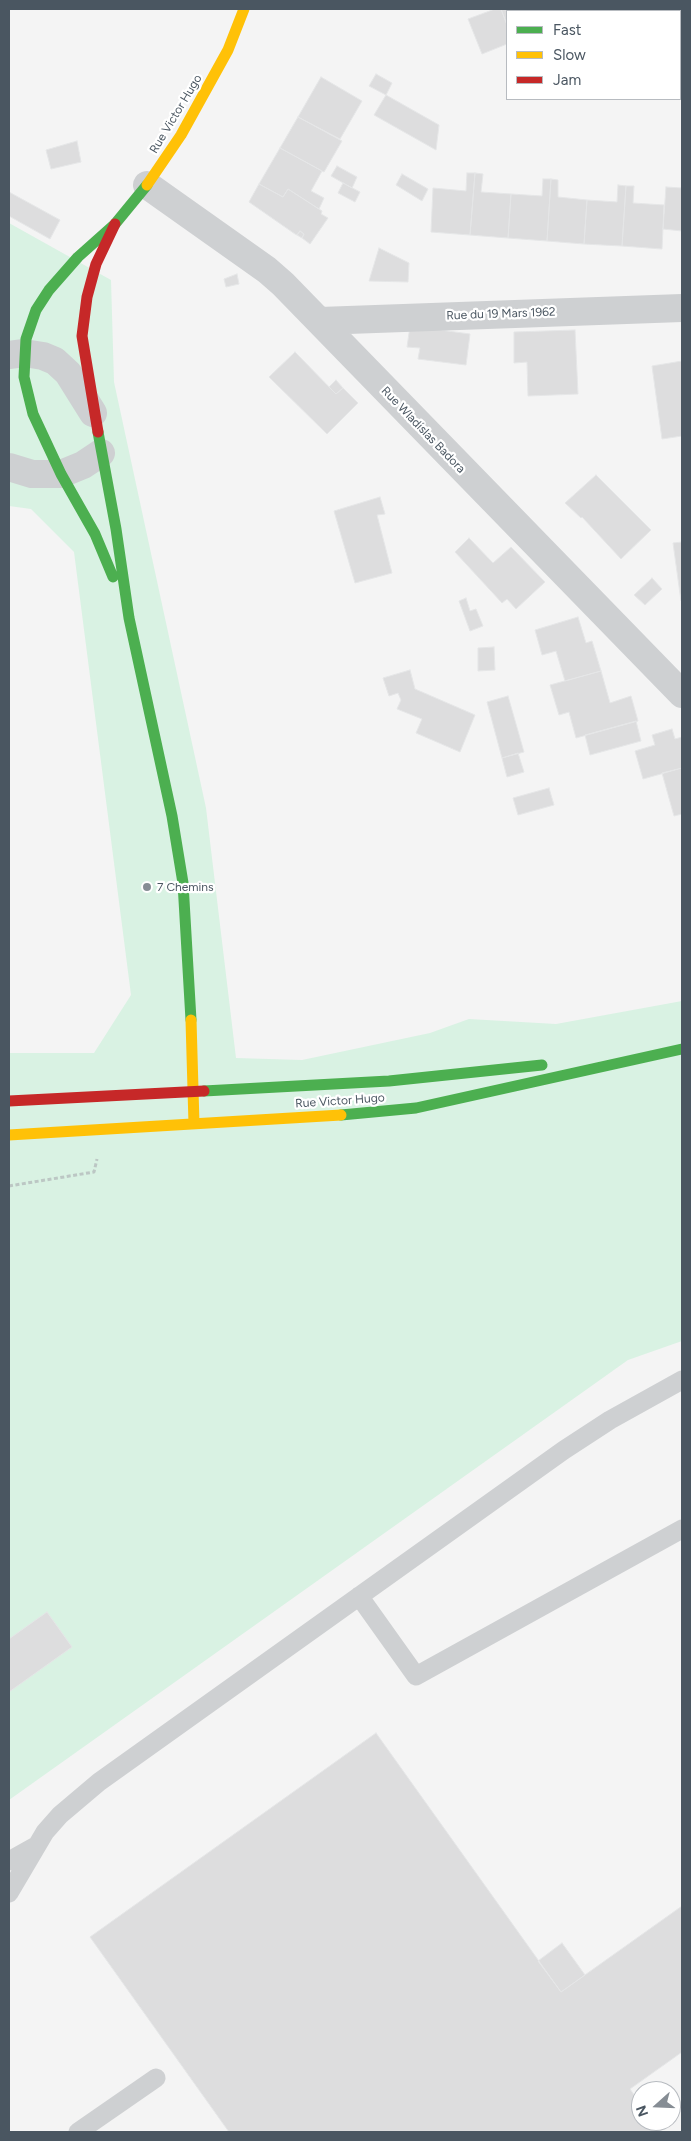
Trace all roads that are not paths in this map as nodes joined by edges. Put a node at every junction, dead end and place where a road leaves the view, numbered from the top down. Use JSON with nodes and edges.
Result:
{"nodes":[{"id":1,"x":244,"y":9,"type":"edge"},
{"id":2,"x":257,"y":9,"type":"edge"},
{"id":3,"x":233,"y":41,"type":"junction"},
{"id":4,"x":147,"y":185,"type":"junction"},
{"id":5,"x":115,"y":224,"type":"junction"},
{"id":6,"x":682,"y":308,"type":"edge"},
{"id":7,"x":320,"y":321,"type":"junction"},
{"id":8,"x":16,"y":354,"type":"edge"},
{"id":9,"x":93,"y":413,"type":"junction"},
{"id":10,"x":101,"y":452,"type":"junction"},
{"id":11,"x":9,"y":467,"type":"edge"},
{"id":12,"x":61,"y":474,"type":"junction"},
{"id":13,"x":129,"y":618,"type":"junction"},
{"id":14,"x":682,"y":694,"type":"edge"},
{"id":15,"x":682,"y":1048,"type":"edge"},
{"id":16,"x":668,"y":1051,"type":"junction"},
{"id":17,"x":194,"y":1093,"type":"junction"},
{"id":18,"x":9,"y":1101,"type":"edge"},
{"id":19,"x":194,"y":1124,"type":"junction"},
{"id":20,"x":9,"y":1135,"type":"edge"},
{"id":21,"x":682,"y":1380,"type":"edge"},
{"id":22,"x":682,"y":1529,"type":"edge"},
{"id":23,"x":359,"y":1596,"type":"junction"},
{"id":24,"x":34,"y":1847,"type":"junction"},
{"id":25,"x":9,"y":1861,"type":"edge"},
{"id":26,"x":9,"y":1893,"type":"edge"},
{"id":27,"x":156,"y":2078,"type":"dead end"},
{"id":28,"x":78,"y":2132,"type":"edge"}],
"edges":[{"from":1,"to":3,"type":"street","name":"Rue Victor Hugo"},
{"from":2,"to":3,"type":"street"},
{"from":3,"to":4,"type":"street","name":"Rue Victor Hugo"},
{"from":4,"to":5,"type":"street","name":"Rue Victor Hugo"},
{"from":4,"to":7,"type":"street","name":"Rue Wladislas Badora"},
{"from":5,"to":8,"type":"street"},
{"from":5,"to":9,"type":"street"},
{"from":6,"to":7,"type":"street","name":"Rue du 19 Mars 1962"},
{"from":7,"to":14,"type":"street","name":"Rue Wladislas Badora"},
{"from":8,"to":9,"type":"street"},
{"from":8,"to":12,"type":"street"},
{"from":9,"to":10,"type":"street"},
{"from":10,"to":12,"type":"street"},
{"from":10,"to":13,"type":"street"},
{"from":11,"to":12,"type":"street"},
{"from":12,"to":13,"type":"street"},
{"from":13,"to":17,"type":"street"},
{"from":15,"to":16,"type":"street","name":"Rue Victor Hugo"},
{"from":16,"to":17,"type":"street","name":"Rue Victor Hugo"},
{"from":16,"to":19,"type":"street","name":"Rue Victor Hugo"},
{"from":17,"to":18,"type":"street","name":"Rue Victor Hugo"},
{"from":17,"to":19,"type":"street"},
{"from":19,"to":20,"type":"street","name":"Rue Victor Hugo"},
{"from":21,"to":23,"type":"lane"},
{"from":22,"to":23,"type":"lane"},
{"from":23,"to":24,"type":"lane"},
{"from":24,"to":25,"type":"lane"},
{"from":24,"to":26,"type":"lane"},
{"from":27,"to":28,"type":"lane"}]}
